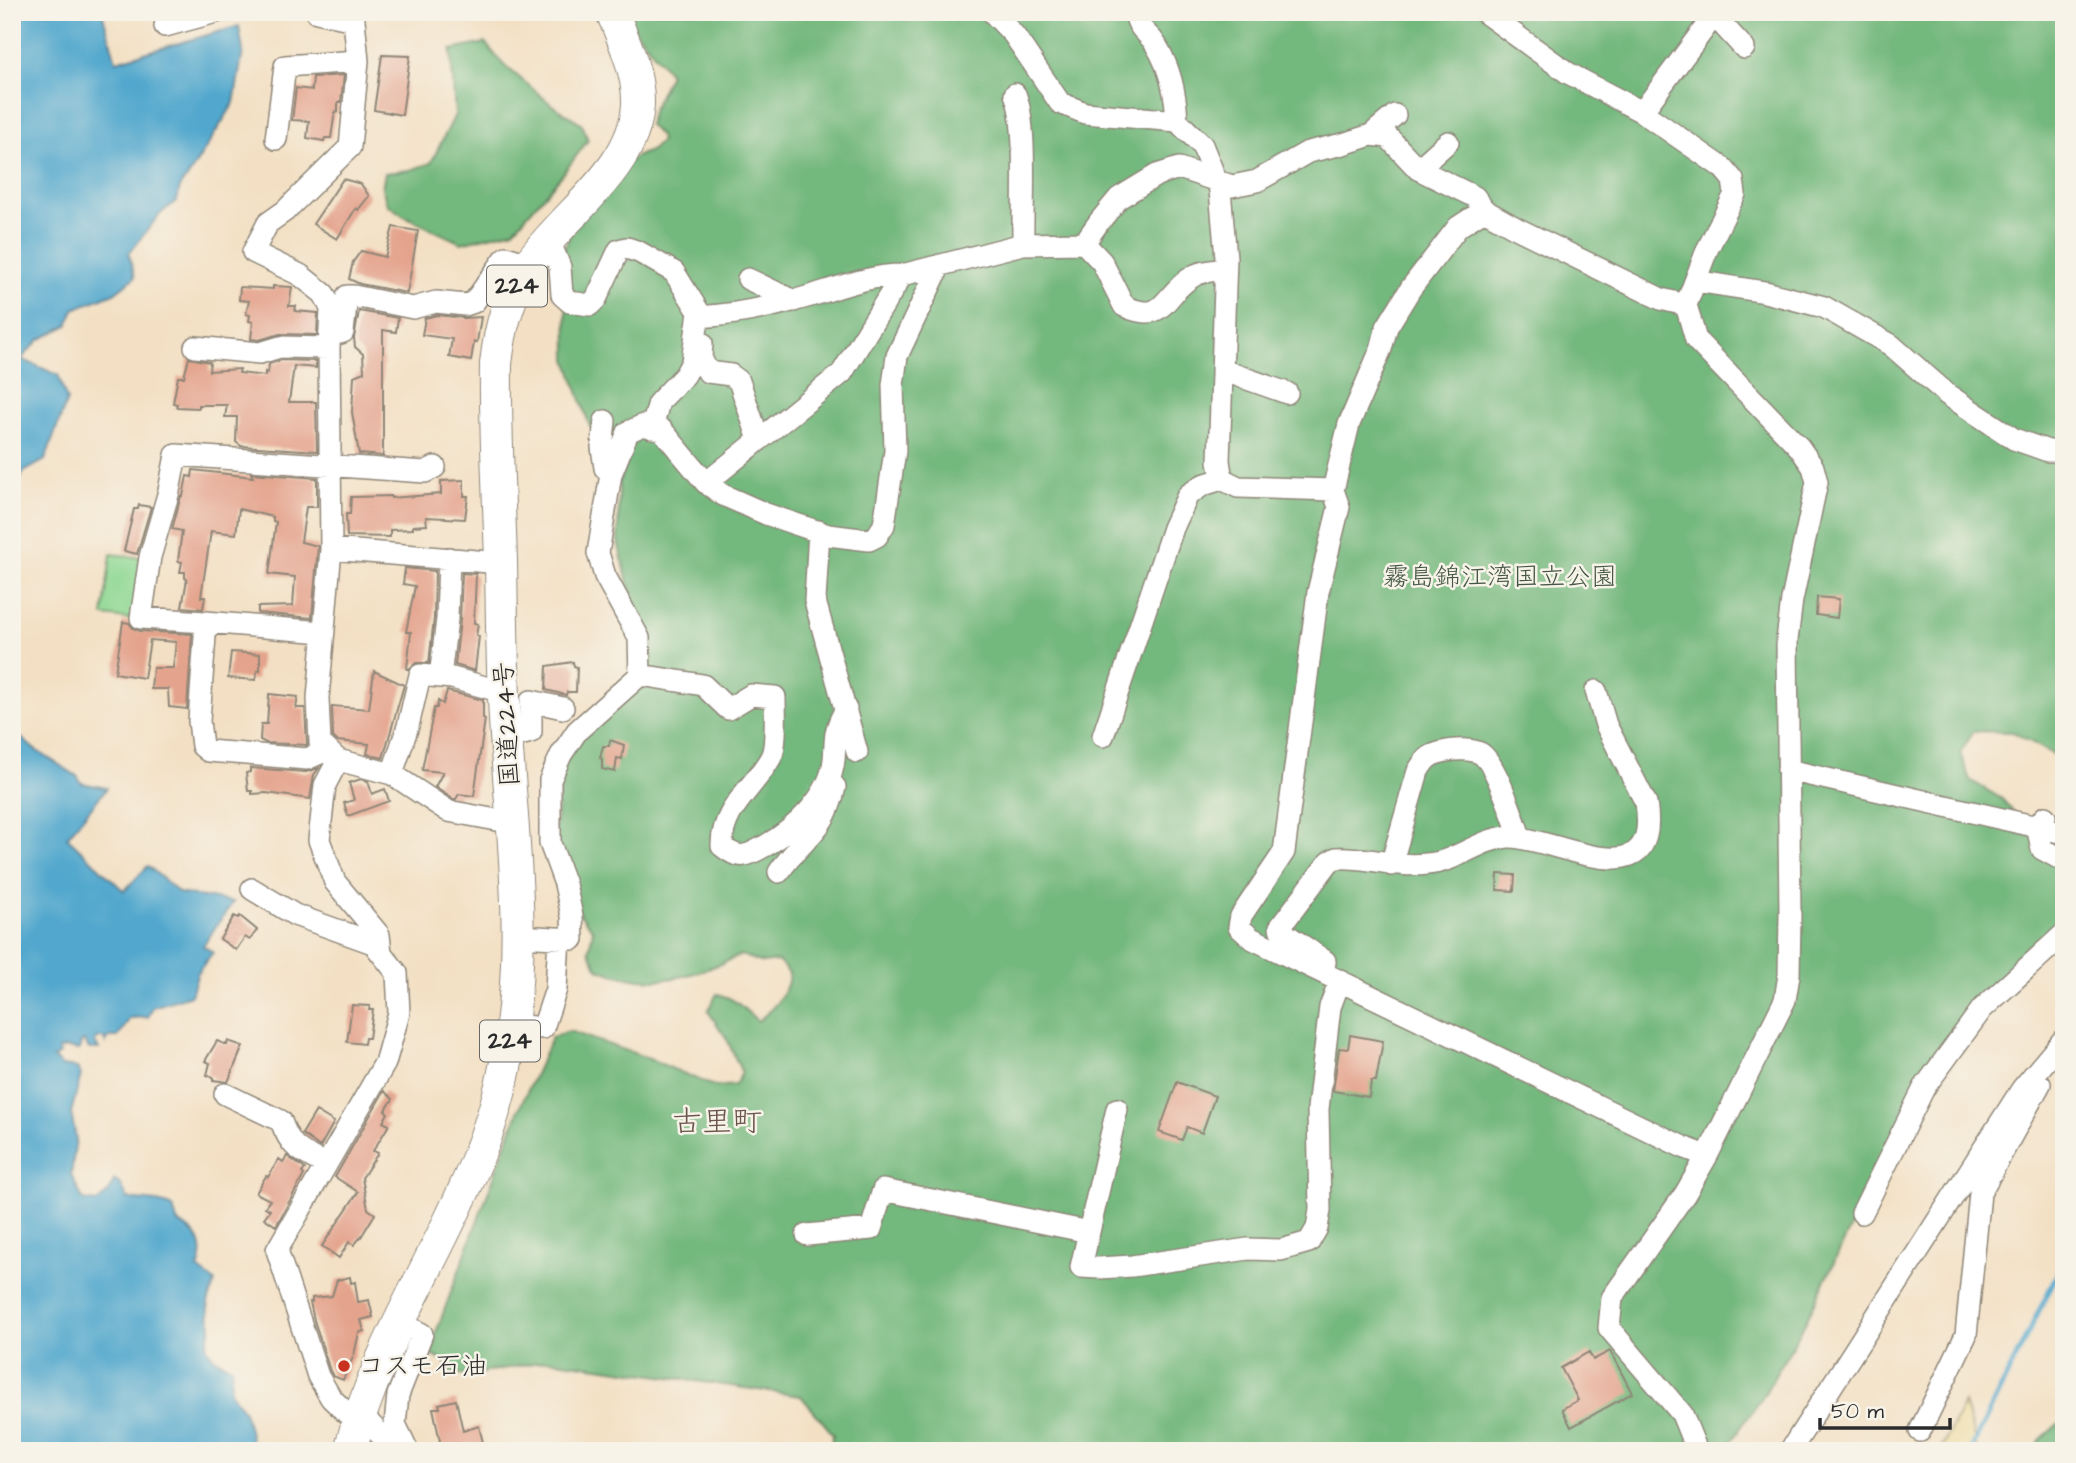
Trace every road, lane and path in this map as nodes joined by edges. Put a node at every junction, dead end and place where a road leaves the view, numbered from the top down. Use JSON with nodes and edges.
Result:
{"nodes":[{"id":1,"x":216,"y":12,"type":"edge"},
{"id":2,"x":317,"y":12,"type":"edge"},
{"id":3,"x":612,"y":12,"type":"edge"},
{"id":4,"x":992,"y":12,"type":"edge"},
{"id":5,"x":1135,"y":12,"type":"edge"},
{"id":6,"x":1484,"y":12,"type":"edge"},
{"id":7,"x":1712,"y":14,"type":"edge"},
{"id":8,"x":164,"y":26,"type":"dead end"},
{"id":9,"x":1744,"y":48,"type":"dead end"},
{"id":10,"x":358,"y":61,"type":"junction"},
{"id":11,"x":1015,"y":94,"type":"dead end"},
{"id":12,"x":1642,"y":112,"type":"junction"},
{"id":13,"x":1395,"y":114,"type":"dead end"},
{"id":14,"x":1177,"y":121,"type":"junction"},
{"id":15,"x":1371,"y":135,"type":"junction"},
{"id":16,"x":276,"y":139,"type":"dead end"},
{"id":17,"x":1448,"y":142,"type":"dead end"},
{"id":18,"x":1418,"y":169,"type":"junction"},
{"id":19,"x":1216,"y":181,"type":"junction"},
{"id":20,"x":1484,"y":210,"type":"junction"},
{"id":21,"x":549,"y":240,"type":"junction"},
{"id":22,"x":1084,"y":243,"type":"junction"},
{"id":23,"x":1023,"y":244,"type":"junction"},
{"id":24,"x":529,"y":264,"type":"junction"},
{"id":25,"x":940,"y":265,"type":"junction"},
{"id":26,"x":1224,"y":269,"type":"junction"},
{"id":27,"x":902,"y":275,"type":"junction"},
{"id":28,"x":748,"y":279,"type":"dead end"},
{"id":29,"x":1695,"y":281,"type":"junction"},
{"id":30,"x":794,"y":301,"type":"junction"},
{"id":31,"x":1686,"y":305,"type":"junction"},
{"id":32,"x":698,"y":323,"type":"junction"},
{"id":33,"x":330,"y":342,"type":"junction"},
{"id":34,"x":195,"y":348,"type":"dead end"},
{"id":35,"x":1222,"y":369,"type":"junction"},
{"id":36,"x":1287,"y":393,"type":"dead end"},
{"id":37,"x":605,"y":421,"type":"dead end"},
{"id":38,"x":652,"y":428,"type":"junction"},
{"id":39,"x":759,"y":440,"type":"junction"},
{"id":40,"x":2064,"y":451,"type":"edge"},
{"id":41,"x":330,"y":467,"type":"junction"},
{"id":42,"x":435,"y":467,"type":"dead end"},
{"id":43,"x":612,"y":471,"type":"junction"},
{"id":44,"x":1223,"y":479,"type":"junction"},
{"id":45,"x":706,"y":483,"type":"junction"},
{"id":46,"x":1334,"y":489,"type":"junction"},
{"id":47,"x":819,"y":531,"type":"junction"},
{"id":48,"x":331,"y":549,"type":"junction"},
{"id":49,"x":449,"y":558,"type":"junction"},
{"id":50,"x":501,"y":563,"type":"junction"},
{"id":51,"x":206,"y":622,"type":"junction"},
{"id":52,"x":323,"y":632,"type":"junction"},
{"id":53,"x":640,"y":675,"type":"junction"},
{"id":54,"x":440,"y":677,"type":"junction"},
{"id":55,"x":1596,"y":691,"type":"dead end"},
{"id":56,"x":503,"y":692,"type":"junction"},
{"id":57,"x":563,"y":708,"type":"dead end"},
{"id":58,"x":846,"y":709,"type":"junction"},
{"id":59,"x":1103,"y":736,"type":"dead end"},
{"id":60,"x":506,"y":739,"type":"junction"},
{"id":61,"x":857,"y":752,"type":"dead end"},
{"id":62,"x":332,"y":755,"type":"junction"},
{"id":63,"x":1788,"y":770,"type":"junction"},
{"id":64,"x":392,"y":774,"type":"junction"},
{"id":65,"x":828,"y":780,"type":"junction"},
{"id":66,"x":2064,"y":818,"type":"edge"},
{"id":67,"x":513,"y":823,"type":"junction"},
{"id":68,"x":2037,"y":826,"type":"junction"},
{"id":69,"x":2064,"y":833,"type":"edge"},
{"id":70,"x":1520,"y":836,"type":"junction"},
{"id":71,"x":2064,"y":861,"type":"edge"},
{"id":72,"x":1391,"y":865,"type":"junction"},
{"id":73,"x":779,"y":872,"type":"dead end"},
{"id":74,"x":252,"y":890,"type":"dead end"},
{"id":75,"x":2064,"y":934,"type":"edge"},
{"id":76,"x":519,"y":936,"type":"junction"},
{"id":77,"x":559,"y":938,"type":"junction"},
{"id":78,"x":381,"y":952,"type":"junction"},
{"id":79,"x":1331,"y":976,"type":"junction"},
{"id":80,"x":514,"y":1025,"type":"junction"},
{"id":81,"x":2064,"y":1041,"type":"edge"},
{"id":82,"x":225,"y":1094,"type":"dead end"},
{"id":83,"x":1117,"y":1109,"type":"dead end"},
{"id":84,"x":1707,"y":1156,"type":"junction"},
{"id":85,"x":326,"y":1165,"type":"junction"},
{"id":86,"x":1863,"y":1213,"type":"dead end"},
{"id":87,"x":1089,"y":1232,"type":"junction"},
{"id":88,"x":807,"y":1235,"type":"dead end"},
{"id":89,"x":398,"y":1322,"type":"junction"},
{"id":90,"x":356,"y":1429,"type":"edge"},
{"id":91,"x":1926,"y":1434,"type":"dead end"},
{"id":92,"x":407,"y":1448,"type":"edge"},
{"id":93,"x":1697,"y":1451,"type":"edge"},
{"id":94,"x":1790,"y":1451,"type":"edge"}],
"edges":[{"from":1,"to":8,"type":"street"},
{"from":2,"to":10,"type":"street"},
{"from":3,"to":21,"type":"highway","name":"国道224号","number":"224"},
{"from":4,"to":14,"type":"street"},
{"from":5,"to":14,"type":"street"},
{"from":6,"to":12,"type":"street"},
{"from":7,"to":9,"type":"street"},
{"from":7,"to":12,"type":"street"},
{"from":10,"to":16,"type":"street"},
{"from":10,"to":33,"type":"street"},
{"from":11,"to":23,"type":"street"},
{"from":12,"to":29,"type":"street"},
{"from":13,"to":15,"type":"street"},
{"from":14,"to":19,"type":"street"},
{"from":15,"to":18,"type":"street"},
{"from":15,"to":19,"type":"street"},
{"from":17,"to":18,"type":"street"},
{"from":18,"to":20,"type":"street"},
{"from":19,"to":22,"type":"street"},
{"from":19,"to":26,"type":"street"},
{"from":20,"to":31,"type":"street"},
{"from":20,"to":46,"type":"street"},
{"from":21,"to":24,"type":"highway","name":"国道224号","number":"224"},
{"from":21,"to":32,"type":"street"},
{"from":22,"to":23,"type":"street"},
{"from":22,"to":26,"type":"street"},
{"from":23,"to":25,"type":"street"},
{"from":24,"to":33,"type":"street"},
{"from":24,"to":50,"type":"highway","name":"国道224号","number":"224"},
{"from":25,"to":27,"type":"street"},
{"from":25,"to":47,"type":"street"},
{"from":26,"to":35,"type":"street"},
{"from":27,"to":30,"type":"street"},
{"from":27,"to":39,"type":"street"},
{"from":28,"to":30,"type":"street"},
{"from":29,"to":31,"type":"street"},
{"from":29,"to":40,"type":"street"},
{"from":30,"to":32,"type":"street"},
{"from":31,"to":63,"type":"street"},
{"from":32,"to":38,"type":"street"},
{"from":32,"to":39,"type":"street"},
{"from":33,"to":34,"type":"street"},
{"from":33,"to":41,"type":"street"},
{"from":35,"to":36,"type":"street"},
{"from":35,"to":44,"type":"street"},
{"from":37,"to":43,"type":"street"},
{"from":38,"to":43,"type":"street"},
{"from":38,"to":45,"type":"street"},
{"from":39,"to":45,"type":"street"},
{"from":41,"to":42,"type":"street"},
{"from":41,"to":48,"type":"street"},
{"from":41,"to":51,"type":"street"},
{"from":43,"to":53,"type":"street"},
{"from":44,"to":46,"type":"street"},
{"from":44,"to":59,"type":"street"},
{"from":45,"to":47,"type":"street"},
{"from":46,"to":79,"type":"street"},
{"from":47,"to":58,"type":"street"},
{"from":48,"to":49,"type":"street"},
{"from":48,"to":52,"type":"street"},
{"from":49,"to":50,"type":"street"},
{"from":49,"to":54,"type":"street"},
{"from":50,"to":56,"type":"highway","name":"国道224号","number":"224"},
{"from":51,"to":52,"type":"street"},
{"from":51,"to":62,"type":"street"},
{"from":52,"to":62,"type":"street"},
{"from":53,"to":65,"type":"street"},
{"from":53,"to":77,"type":"street"},
{"from":54,"to":56,"type":"street"},
{"from":54,"to":64,"type":"street"},
{"from":55,"to":70,"type":"street"},
{"from":56,"to":60,"type":"highway","name":"国道224号","number":"224"},
{"from":57,"to":60,"type":"street"},
{"from":58,"to":61,"type":"street"},
{"from":58,"to":65,"type":"street"},
{"from":60,"to":67,"type":"highway","name":"国道224号","number":"224"},
{"from":62,"to":64,"type":"street"},
{"from":62,"to":78,"type":"street"},
{"from":63,"to":68,"type":"street"},
{"from":63,"to":84,"type":"street"},
{"from":64,"to":67,"type":"street"},
{"from":65,"to":73,"type":"street"},
{"from":66,"to":68,"type":"street"},
{"from":67,"to":76,"type":"highway","name":"国道224号","number":"224"},
{"from":68,"to":69,"type":"street"},
{"from":68,"to":71,"type":"street"},
{"from":70,"to":72,"type":"street"},
{"from":70,"to":72,"type":"street"},
{"from":72,"to":79,"type":"street"},
{"from":74,"to":78,"type":"street"},
{"from":75,"to":86,"type":"street"},
{"from":76,"to":77,"type":"street"},
{"from":76,"to":80,"type":"highway","name":"国道224号","number":"224"},
{"from":77,"to":80,"type":"street"},
{"from":78,"to":85,"type":"street"},
{"from":79,"to":84,"type":"street"},
{"from":79,"to":87,"type":"street"},
{"from":80,"to":89,"type":"highway","name":"国道224号","number":"224"},
{"from":81,"to":91,"type":"street"},
{"from":81,"to":94,"type":"street"},
{"from":82,"to":85,"type":"street"},
{"from":83,"to":87,"type":"street"},
{"from":84,"to":93,"type":"street"},
{"from":85,"to":90,"type":"street"},
{"from":87,"to":88,"type":"street"},
{"from":89,"to":90,"type":"highway","name":"国道224号","number":"224"},
{"from":89,"to":92,"type":"street"},
{"from":90,"to":92,"type":"street"}]}
